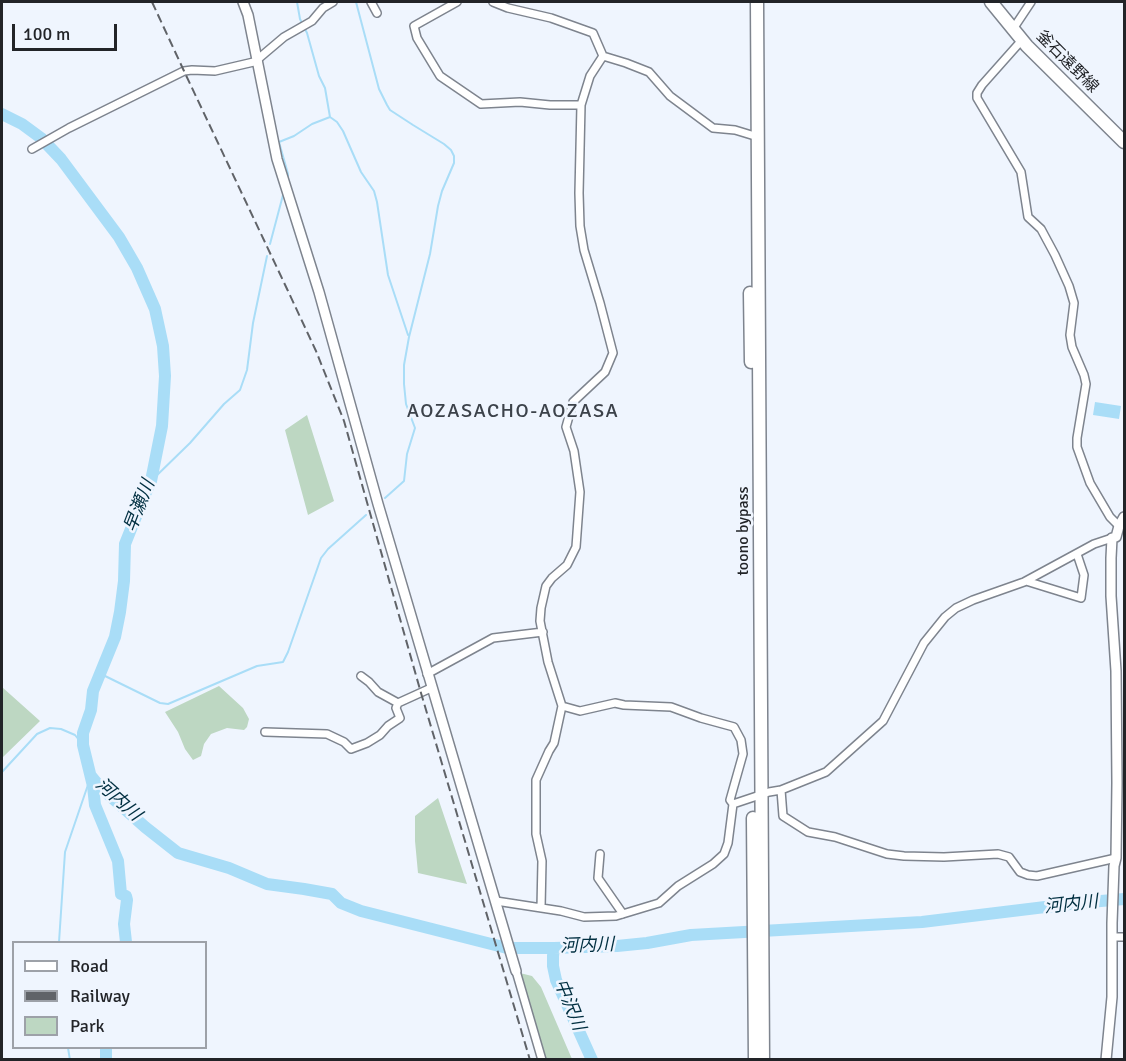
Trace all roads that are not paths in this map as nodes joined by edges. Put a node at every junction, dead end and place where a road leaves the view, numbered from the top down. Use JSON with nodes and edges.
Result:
{"nodes":[{"id":1,"x":243,"y":2,"type":"edge"},
{"id":2,"x":371,"y":2,"type":"edge"},
{"id":3,"x":457,"y":2,"type":"edge"},
{"id":4,"x":493,"y":2,"type":"edge"},
{"id":5,"x":749,"y":2,"type":"edge"},
{"id":6,"x":757,"y":2,"type":"edge"},
{"id":7,"x":991,"y":2,"type":"edge"},
{"id":8,"x":1031,"y":2,"type":"edge"},
{"id":9,"x":330,"y":3,"type":"edge"},
{"id":10,"x":377,"y":13,"type":"dead end"},
{"id":11,"x":1013,"y":29,"type":"junction"},
{"id":12,"x":1022,"y":40,"type":"junction"},
{"id":13,"x":603,"y":56,"type":"junction"},
{"id":14,"x":258,"y":60,"type":"junction"},
{"id":15,"x":580,"y":105,"type":"junction"},
{"id":16,"x":754,"y":135,"type":"junction"},
{"id":17,"x":1125,"y":142,"type":"edge"},
{"id":18,"x":32,"y":149,"type":"dead end"},
{"id":19,"x":1122,"y":522,"type":"edge"},
{"id":20,"x":1118,"y":538,"type":"edge"},
{"id":21,"x":1077,"y":554,"type":"junction"},
{"id":22,"x":1026,"y":581,"type":"junction"},
{"id":23,"x":543,"y":632,"type":"junction"},
{"id":24,"x":427,"y":674,"type":"junction"},
{"id":25,"x":361,"y":676,"type":"dead end"},
{"id":26,"x":431,"y":688,"type":"junction"},
{"id":27,"x":398,"y":703,"type":"junction"},
{"id":28,"x":562,"y":706,"type":"junction"},
{"id":29,"x":265,"y":732,"type":"dead end"},
{"id":30,"x":1121,"y":783,"type":"edge"},
{"id":31,"x":781,"y":790,"type":"junction"},
{"id":32,"x":758,"y":796,"type":"junction"},
{"id":33,"x":733,"y":804,"type":"junction"},
{"id":34,"x":600,"y":854,"type":"dead end"},
{"id":35,"x":1115,"y":862,"type":"junction"},
{"id":36,"x":496,"y":901,"type":"junction"},
{"id":37,"x":541,"y":908,"type":"junction"},
{"id":38,"x":623,"y":914,"type":"junction"},
{"id":39,"x":1112,"y":937,"type":"junction"},
{"id":40,"x":1125,"y":937,"type":"edge"},
{"id":41,"x":516,"y":971,"type":"joint"},
{"id":42,"x":759,"y":1017,"type":"junction"},
{"id":43,"x":542,"y":1059,"type":"edge"},
{"id":44,"x":755,"y":1059,"type":"edge"},
{"id":45,"x":763,"y":1059,"type":"edge"},
{"id":46,"x":1106,"y":1059,"type":"edge"}],
"edges":[{"from":1,"to":14,"type":"street"},
{"from":2,"to":10,"type":"street"},
{"from":3,"to":15,"type":"street"},
{"from":4,"to":13,"type":"street"},
{"from":5,"to":16,"type":"main road","name":"toono bypass"},
{"from":6,"to":16,"type":"main road","name":"toono bypass"},
{"from":7,"to":11,"type":"main road","name":"釜石遠野線"},
{"from":8,"to":11,"type":"street"},
{"from":9,"to":14,"type":"street"},
{"from":11,"to":12,"type":"main road","name":"釜石遠野線"},
{"from":12,"to":17,"type":"main road","name":"釜石遠野線"},
{"from":12,"to":19,"type":"street"},
{"from":13,"to":15,"type":"street"},
{"from":13,"to":16,"type":"street"},
{"from":14,"to":18,"type":"street"},
{"from":14,"to":24,"type":"street"},
{"from":15,"to":23,"type":"street"},
{"from":16,"to":32,"type":"main road","name":"toono bypass"},
{"from":19,"to":20,"type":"street"},
{"from":20,"to":21,"type":"street"},
{"from":20,"to":30,"type":"street"},
{"from":21,"to":22,"type":"street"},
{"from":21,"to":22,"type":"street"},
{"from":22,"to":31,"type":"street"},
{"from":23,"to":24,"type":"street"},
{"from":23,"to":28,"type":"street"},
{"from":24,"to":26,"type":"street"},
{"from":25,"to":27,"type":"street"},
{"from":26,"to":27,"type":"street"},
{"from":26,"to":36,"type":"street"},
{"from":27,"to":29,"type":"street"},
{"from":28,"to":33,"type":"street"},
{"from":28,"to":37,"type":"street"},
{"from":30,"to":35,"type":"street"},
{"from":31,"to":32,"type":"street"},
{"from":31,"to":35,"type":"street"},
{"from":32,"to":33,"type":"street"},
{"from":32,"to":42,"type":"main road","name":"toono bypass"},
{"from":33,"to":38,"type":"street"},
{"from":34,"to":38,"type":"street"},
{"from":35,"to":39,"type":"street"},
{"from":36,"to":37,"type":"street"},
{"from":36,"to":41,"type":"street"},
{"from":37,"to":38,"type":"street"},
{"from":39,"to":40,"type":"street"},
{"from":39,"to":46,"type":"street"},
{"from":41,"to":43,"type":"street"},
{"from":42,"to":44,"type":"main road","name":"toono bypass"},
{"from":42,"to":45,"type":"main road","name":"toono bypass"}]}
